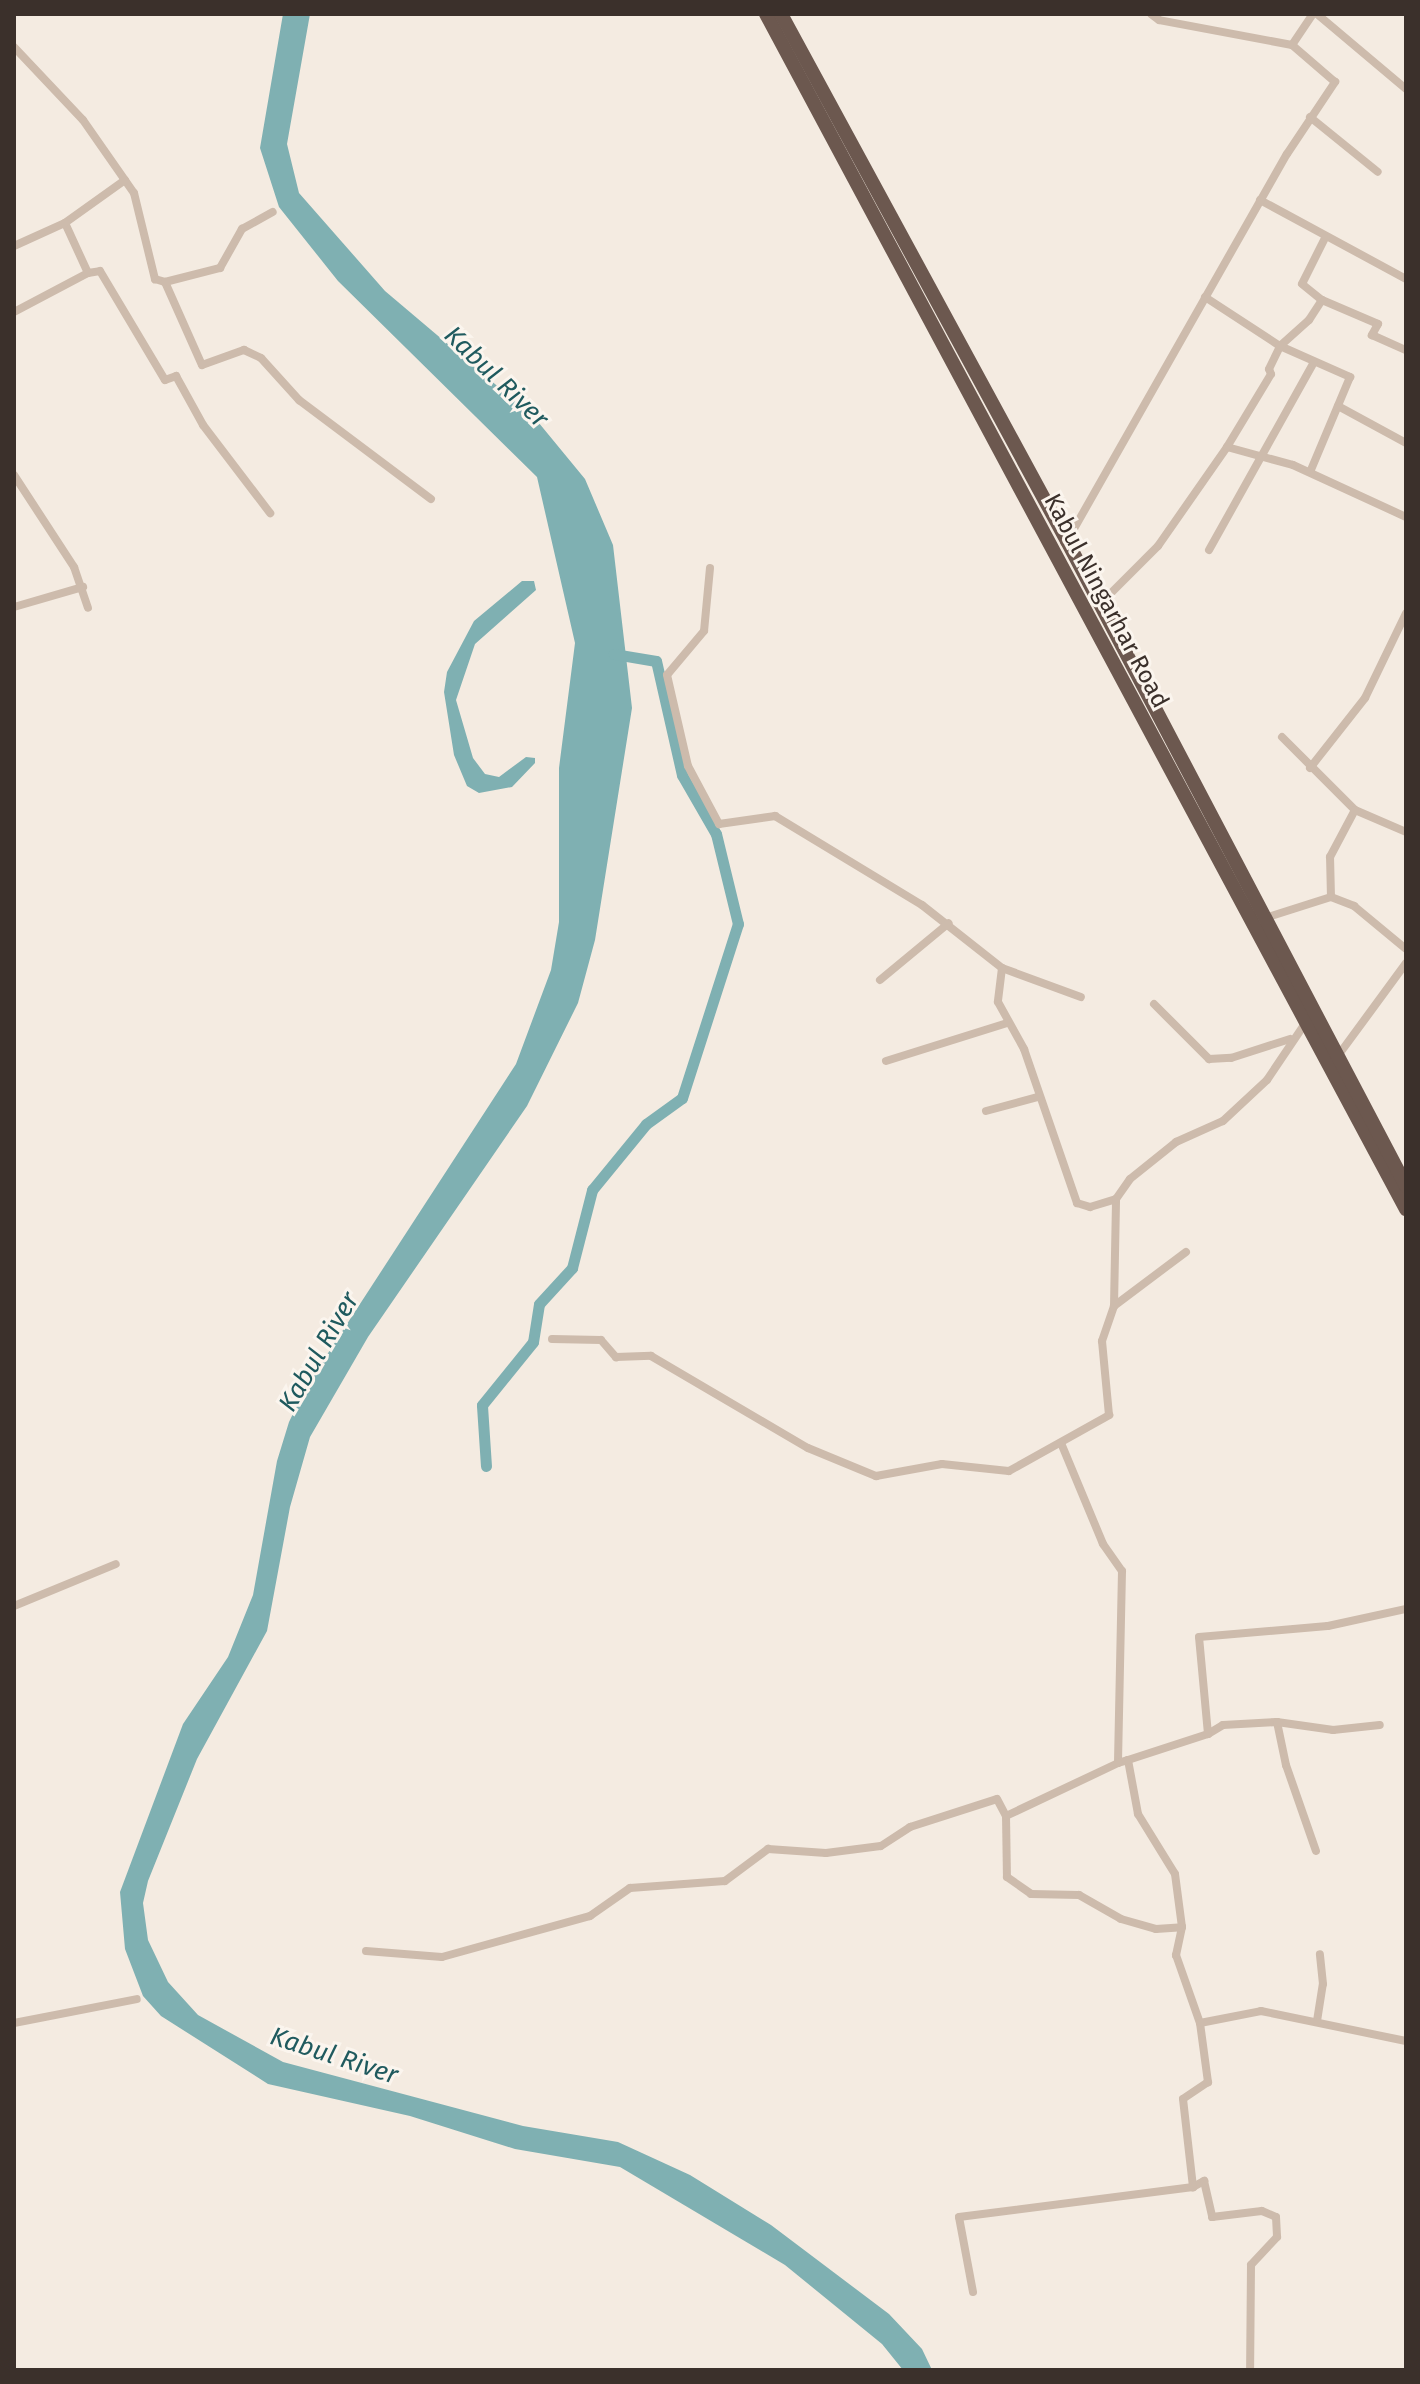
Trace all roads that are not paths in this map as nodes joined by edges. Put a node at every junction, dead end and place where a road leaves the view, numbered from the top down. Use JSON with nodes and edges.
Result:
{"nodes":[{"id":1,"x":766,"y":14,"type":"edge"},
{"id":2,"x":781,"y":14,"type":"edge"},
{"id":3,"x":1151,"y":14,"type":"edge"},
{"id":4,"x":1315,"y":14,"type":"edge"},
{"id":5,"x":1292,"y":45,"type":"junction"},
{"id":6,"x":14,"y":47,"type":"edge"},
{"id":7,"x":1406,"y":89,"type":"edge"},
{"id":8,"x":1310,"y":117,"type":"junction"},
{"id":9,"x":1378,"y":172,"type":"dead end"},
{"id":10,"x":125,"y":180,"type":"junction"},
{"id":11,"x":1260,"y":200,"type":"junction"},
{"id":12,"x":273,"y":212,"type":"dead end"},
{"id":13,"x":65,"y":223,"type":"junction"},
{"id":14,"x":1325,"y":238,"type":"junction"},
{"id":15,"x":14,"y":246,"type":"edge"},
{"id":16,"x":88,"y":273,"type":"junction"},
{"id":17,"x":1406,"y":279,"type":"edge"},
{"id":18,"x":165,"y":282,"type":"junction"},
{"id":19,"x":1205,"y":297,"type":"junction"},
{"id":20,"x":1322,"y":300,"type":"junction"},
{"id":21,"x":14,"y":312,"type":"edge"},
{"id":22,"x":1280,"y":346,"type":"junction"},
{"id":23,"x":1406,"y":350,"type":"edge"},
{"id":24,"x":1314,"y":362,"type":"junction"},
{"id":25,"x":1338,"y":406,"type":"junction"},
{"id":26,"x":1406,"y":443,"type":"edge"},
{"id":27,"x":1227,"y":447,"type":"junction"},
{"id":28,"x":1262,"y":458,"type":"junction"},
{"id":29,"x":1310,"y":472,"type":"junction"},
{"id":30,"x":14,"y":475,"type":"edge"},
{"id":31,"x":431,"y":499,"type":"dead end"},
{"id":32,"x":270,"y":513,"type":"dead end"},
{"id":33,"x":1406,"y":517,"type":"edge"},
{"id":34,"x":1067,"y":541,"type":"junction"},
{"id":35,"x":1209,"y":550,"type":"dead end"},
{"id":36,"x":710,"y":568,"type":"dead end"},
{"id":37,"x":83,"y":587,"type":"junction"},
{"id":38,"x":1100,"y":604,"type":"junction"},
{"id":39,"x":14,"y":607,"type":"edge"},
{"id":40,"x":88,"y":608,"type":"dead end"},
{"id":41,"x":1406,"y":613,"type":"edge"},
{"id":42,"x":1282,"y":737,"type":"dead end"},
{"id":43,"x":1310,"y":768,"type":"junction"},
{"id":44,"x":1355,"y":810,"type":"junction"},
{"id":45,"x":1406,"y":832,"type":"edge"},
{"id":46,"x":1331,"y":897,"type":"junction"},
{"id":47,"x":1268,"y":917,"type":"junction"},
{"id":48,"x":949,"y":923,"type":"junction"},
{"id":49,"x":1406,"y":949,"type":"edge"},
{"id":50,"x":1406,"y":963,"type":"edge"},
{"id":51,"x":1002,"y":968,"type":"junction"},
{"id":52,"x":880,"y":980,"type":"dead end"},
{"id":53,"x":1081,"y":997,"type":"dead end"},
{"id":54,"x":1154,"y":1004,"type":"dead end"},
{"id":55,"x":1306,"y":1022,"type":"junction"},
{"id":56,"x":1007,"y":1023,"type":"junction"},
{"id":57,"x":1291,"y":1038,"type":"junction"},
{"id":58,"x":1340,"y":1053,"type":"junction"},
{"id":59,"x":886,"y":1061,"type":"dead end"},
{"id":60,"x":1038,"y":1097,"type":"junction"},
{"id":61,"x":986,"y":1111,"type":"dead end"},
{"id":62,"x":1406,"y":1186,"type":"edge"},
{"id":63,"x":1116,"y":1199,"type":"junction"},
{"id":64,"x":1406,"y":1209,"type":"edge"},
{"id":65,"x":1186,"y":1252,"type":"dead end"},
{"id":66,"x":1114,"y":1306,"type":"junction"},
{"id":67,"x":552,"y":1339,"type":"dead end"},
{"id":68,"x":1061,"y":1443,"type":"junction"},
{"id":69,"x":116,"y":1564,"type":"dead end"},
{"id":70,"x":14,"y":1606,"type":"edge"},
{"id":71,"x":1406,"y":1609,"type":"edge"},
{"id":72,"x":1277,"y":1722,"type":"junction"},
{"id":73,"x":1380,"y":1725,"type":"dead end"},
{"id":74,"x":1208,"y":1734,"type":"junction"},
{"id":75,"x":1128,"y":1760,"type":"junction"},
{"id":76,"x":1118,"y":1763,"type":"junction"},
{"id":77,"x":1006,"y":1816,"type":"junction"},
{"id":78,"x":1316,"y":1851,"type":"dead end"},
{"id":79,"x":1182,"y":1927,"type":"junction"},
{"id":80,"x":366,"y":1951,"type":"dead end"},
{"id":81,"x":1320,"y":1954,"type":"dead end"},
{"id":82,"x":137,"y":1999,"type":"dead end"},
{"id":83,"x":1317,"y":2021,"type":"junction"},
{"id":84,"x":14,"y":2023,"type":"edge"},
{"id":85,"x":1200,"y":2023,"type":"junction"},
{"id":86,"x":1406,"y":2041,"type":"edge"},
{"id":87,"x":1193,"y":2187,"type":"junction"},
{"id":88,"x":973,"y":2292,"type":"dead end"},
{"id":89,"x":1250,"y":2370,"type":"edge"}],
"edges":[{"from":1,"to":55,"type":"highway","name":"Kabul Ningarhar Road"},
{"from":2,"to":34,"type":"highway","name":"Kabul Ningarhar Road"},
{"from":3,"to":5,"type":"street"},
{"from":4,"to":5,"type":"street"},
{"from":4,"to":7,"type":"street"},
{"from":5,"to":8,"type":"street"},
{"from":6,"to":10,"type":"street"},
{"from":8,"to":9,"type":"street"},
{"from":8,"to":11,"type":"street"},
{"from":10,"to":13,"type":"street"},
{"from":10,"to":18,"type":"street"},
{"from":11,"to":14,"type":"street"},
{"from":11,"to":19,"type":"street"},
{"from":12,"to":18,"type":"street"},
{"from":13,"to":15,"type":"street"},
{"from":13,"to":16,"type":"street"},
{"from":14,"to":17,"type":"street"},
{"from":14,"to":20,"type":"street"},
{"from":16,"to":21,"type":"street"},
{"from":16,"to":32,"type":"street"},
{"from":18,"to":31,"type":"street"},
{"from":19,"to":22,"type":"street"},
{"from":19,"to":34,"type":"street"},
{"from":20,"to":22,"type":"street"},
{"from":20,"to":23,"type":"street"},
{"from":22,"to":24,"type":"street"},
{"from":22,"to":27,"type":"street"},
{"from":24,"to":25,"type":"street"},
{"from":24,"to":28,"type":"street"},
{"from":25,"to":26,"type":"street"},
{"from":25,"to":29,"type":"street"},
{"from":27,"to":28,"type":"street"},
{"from":27,"to":38,"type":"street"},
{"from":28,"to":29,"type":"street"},
{"from":28,"to":35,"type":"street"},
{"from":29,"to":33,"type":"street"},
{"from":30,"to":37,"type":"street"},
{"from":34,"to":38,"type":"highway","name":"Kabul Ningarhar Road"},
{"from":36,"to":48,"type":"street"},
{"from":37,"to":39,"type":"street"},
{"from":37,"to":40,"type":"street"},
{"from":38,"to":47,"type":"highway","name":"Kabul Ningarhar Road"},
{"from":41,"to":43,"type":"street"},
{"from":42,"to":43,"type":"street"},
{"from":43,"to":44,"type":"street"},
{"from":44,"to":45,"type":"street"},
{"from":44,"to":46,"type":"street"},
{"from":46,"to":47,"type":"street"},
{"from":46,"to":49,"type":"street"},
{"from":47,"to":58,"type":"highway","name":"Kabul Ningarhar Road"},
{"from":48,"to":51,"type":"street"},
{"from":48,"to":52,"type":"street"},
{"from":50,"to":58,"type":"street"},
{"from":51,"to":53,"type":"street"},
{"from":51,"to":56,"type":"street"},
{"from":54,"to":57,"type":"street"},
{"from":55,"to":57,"type":"street"},
{"from":55,"to":64,"type":"highway","name":"Kabul Ningarhar Road"},
{"from":56,"to":59,"type":"street"},
{"from":56,"to":60,"type":"street"},
{"from":57,"to":63,"type":"street"},
{"from":58,"to":62,"type":"highway","name":"Kabul Ningarhar Road"},
{"from":60,"to":61,"type":"street"},
{"from":60,"to":63,"type":"street"},
{"from":63,"to":66,"type":"street"},
{"from":65,"to":66,"type":"street"},
{"from":66,"to":68,"type":"street"},
{"from":67,"to":68,"type":"street"},
{"from":68,"to":76,"type":"street"},
{"from":69,"to":70,"type":"street"},
{"from":71,"to":74,"type":"street"},
{"from":72,"to":73,"type":"street"},
{"from":72,"to":74,"type":"street"},
{"from":72,"to":78,"type":"street"},
{"from":74,"to":75,"type":"street"},
{"from":75,"to":76,"type":"street"},
{"from":75,"to":79,"type":"street"},
{"from":76,"to":77,"type":"street"},
{"from":77,"to":79,"type":"street"},
{"from":77,"to":80,"type":"street"},
{"from":79,"to":85,"type":"street"},
{"from":81,"to":83,"type":"street"},
{"from":82,"to":84,"type":"street"},
{"from":83,"to":85,"type":"street"},
{"from":83,"to":86,"type":"street"},
{"from":85,"to":87,"type":"street"},
{"from":87,"to":88,"type":"street"},
{"from":87,"to":89,"type":"street"}]}
